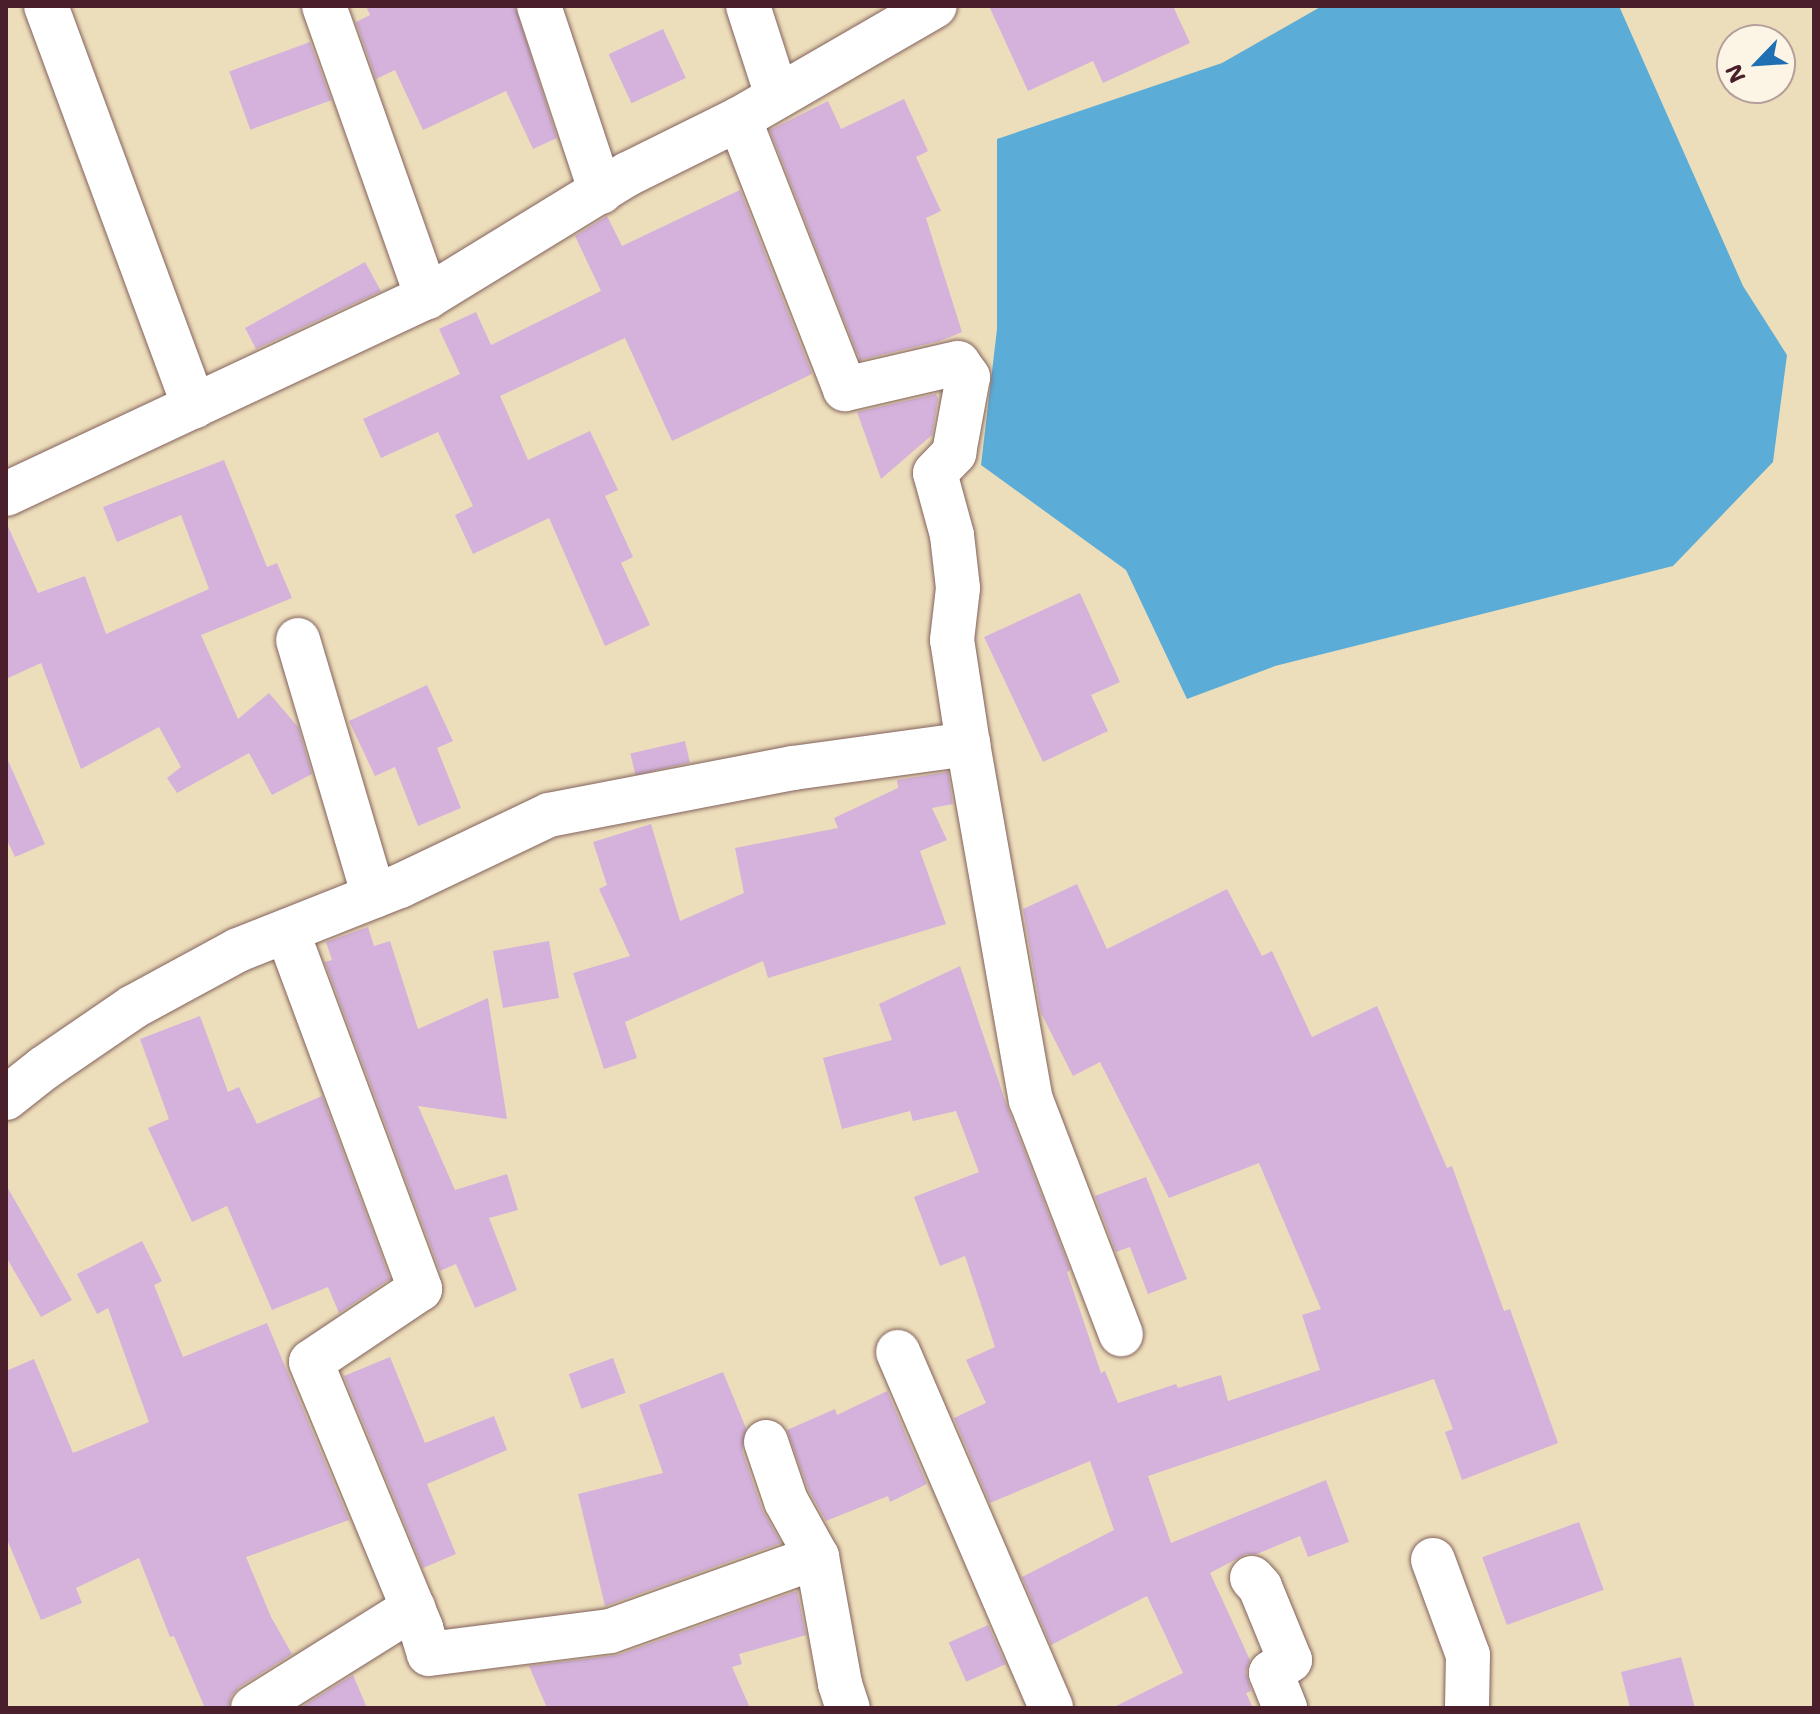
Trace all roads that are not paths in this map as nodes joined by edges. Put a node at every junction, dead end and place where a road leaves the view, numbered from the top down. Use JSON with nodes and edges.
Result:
{"nodes":[{"id":1,"x":46,"y":6,"type":"edge"},
{"id":2,"x":324,"y":6,"type":"edge"},
{"id":3,"x":539,"y":6,"type":"edge"},
{"id":4,"x":748,"y":6,"type":"edge"},
{"id":5,"x":935,"y":6,"type":"edge"},
{"id":6,"x":777,"y":96,"type":"junction"},
{"id":7,"x":739,"y":119,"type":"junction"},
{"id":8,"x":601,"y":192,"type":"junction"},
{"id":9,"x":427,"y":297,"type":"junction"},
{"id":10,"x":194,"y":406,"type":"junction"},
{"id":11,"x":6,"y":494,"type":"edge"},
{"id":12,"x":298,"y":640,"type":"dead end"},
{"id":13,"x":968,"y":744,"type":"junction"},
{"id":14,"x":374,"y":896,"type":"junction"},
{"id":15,"x":287,"y":931,"type":"junction"},
{"id":16,"x":6,"y":1098,"type":"edge"},
{"id":17,"x":1121,"y":1334,"type":"dead end"},
{"id":18,"x":898,"y":1352,"type":"dead end"},
{"id":19,"x":766,"y":1442,"type":"dead end"},
{"id":20,"x":817,"y":1557,"type":"junction"},
{"id":21,"x":1433,"y":1560,"type":"dead end"},
{"id":22,"x":1252,"y":1578,"type":"dead end"},
{"id":23,"x":413,"y":1608,"type":"junction"},
{"id":24,"x":253,"y":1708,"type":"edge"},
{"id":25,"x":848,"y":1708,"type":"edge"},
{"id":26,"x":1051,"y":1708,"type":"edge"},
{"id":27,"x":1285,"y":1708,"type":"edge"},
{"id":28,"x":1467,"y":1708,"type":"edge"}],
"edges":[{"from":1,"to":10,"type":"street"},
{"from":2,"to":9,"type":"street"},
{"from":3,"to":8,"type":"street"},
{"from":4,"to":6,"type":"street"},
{"from":5,"to":6,"type":"street"},
{"from":6,"to":7,"type":"street"},
{"from":7,"to":8,"type":"street"},
{"from":7,"to":13,"type":"street"},
{"from":8,"to":9,"type":"street"},
{"from":9,"to":10,"type":"street"},
{"from":10,"to":11,"type":"street"},
{"from":12,"to":14,"type":"street"},
{"from":13,"to":14,"type":"street"},
{"from":13,"to":17,"type":"street"},
{"from":14,"to":15,"type":"street"},
{"from":15,"to":16,"type":"street"},
{"from":15,"to":23,"type":"street"},
{"from":18,"to":26,"type":"street"},
{"from":19,"to":20,"type":"street"},
{"from":20,"to":23,"type":"street"},
{"from":20,"to":25,"type":"street"},
{"from":21,"to":28,"type":"street"},
{"from":22,"to":27,"type":"street"},
{"from":23,"to":24,"type":"street"}]}
